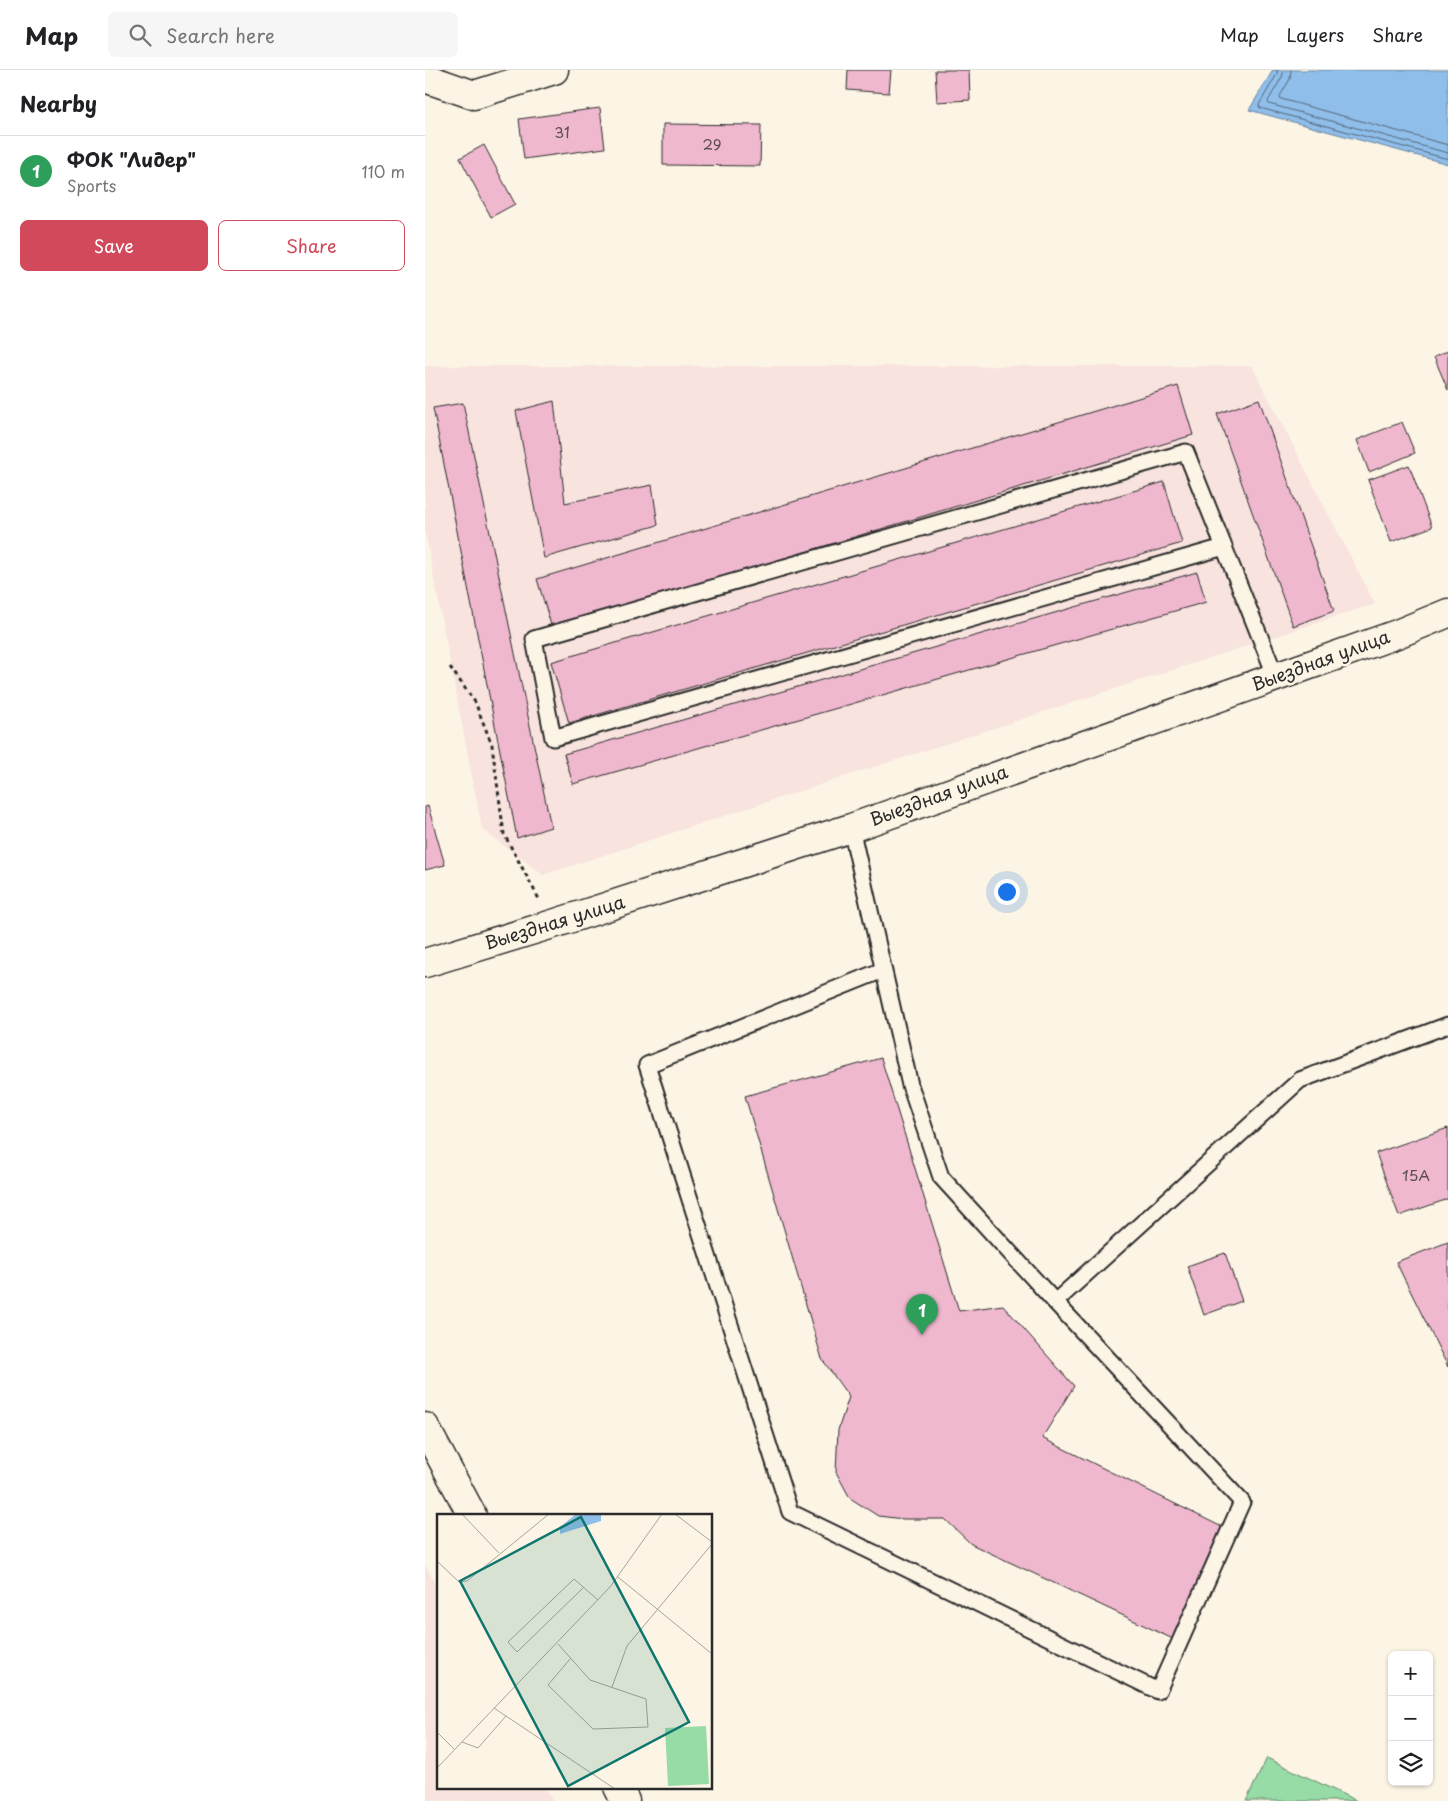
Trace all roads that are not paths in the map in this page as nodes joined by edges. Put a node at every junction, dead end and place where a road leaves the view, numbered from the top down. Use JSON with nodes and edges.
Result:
{"nodes":[{"id":1,"x":555,"y":70,"type":"edge"},
{"id":2,"x":425,"y":78,"type":"edge"},
{"id":3,"x":1224,"y":548,"type":"junction"},
{"id":4,"x":1448,"y":613,"type":"edge"},
{"id":5,"x":1276,"y":677,"type":"junction"},
{"id":6,"x":851,"y":828,"type":"junction"},
{"id":7,"x":425,"y":963,"type":"edge"},
{"id":8,"x":883,"y":970,"type":"junction"},
{"id":9,"x":1448,"y":1025,"type":"edge"},
{"id":10,"x":1055,"y":1302,"type":"junction"},
{"id":11,"x":425,"y":1427,"type":"edge"},
{"id":12,"x":471,"y":1514,"type":"edge"},
{"id":13,"x":618,"y":1788,"type":"edge"},
{"id":14,"x":625,"y":1801,"type":"edge"}],
"edges":[{"from":1,"to":2,"type":"street"},
{"from":3,"to":3,"type":"lane"},
{"from":3,"to":5,"type":"lane"},
{"from":4,"to":5,"type":"street","name":"Выездная улица"},
{"from":5,"to":6,"type":"street","name":"Выездная улица"},
{"from":6,"to":7,"type":"street","name":"Выездная улица"},
{"from":6,"to":8,"type":"lane"},
{"from":8,"to":10,"type":"lane"},
{"from":8,"to":10,"type":"lane"},
{"from":9,"to":10,"type":"lane"},
{"from":11,"to":12,"type":"street"},
{"from":13,"to":14,"type":"street"}]}
